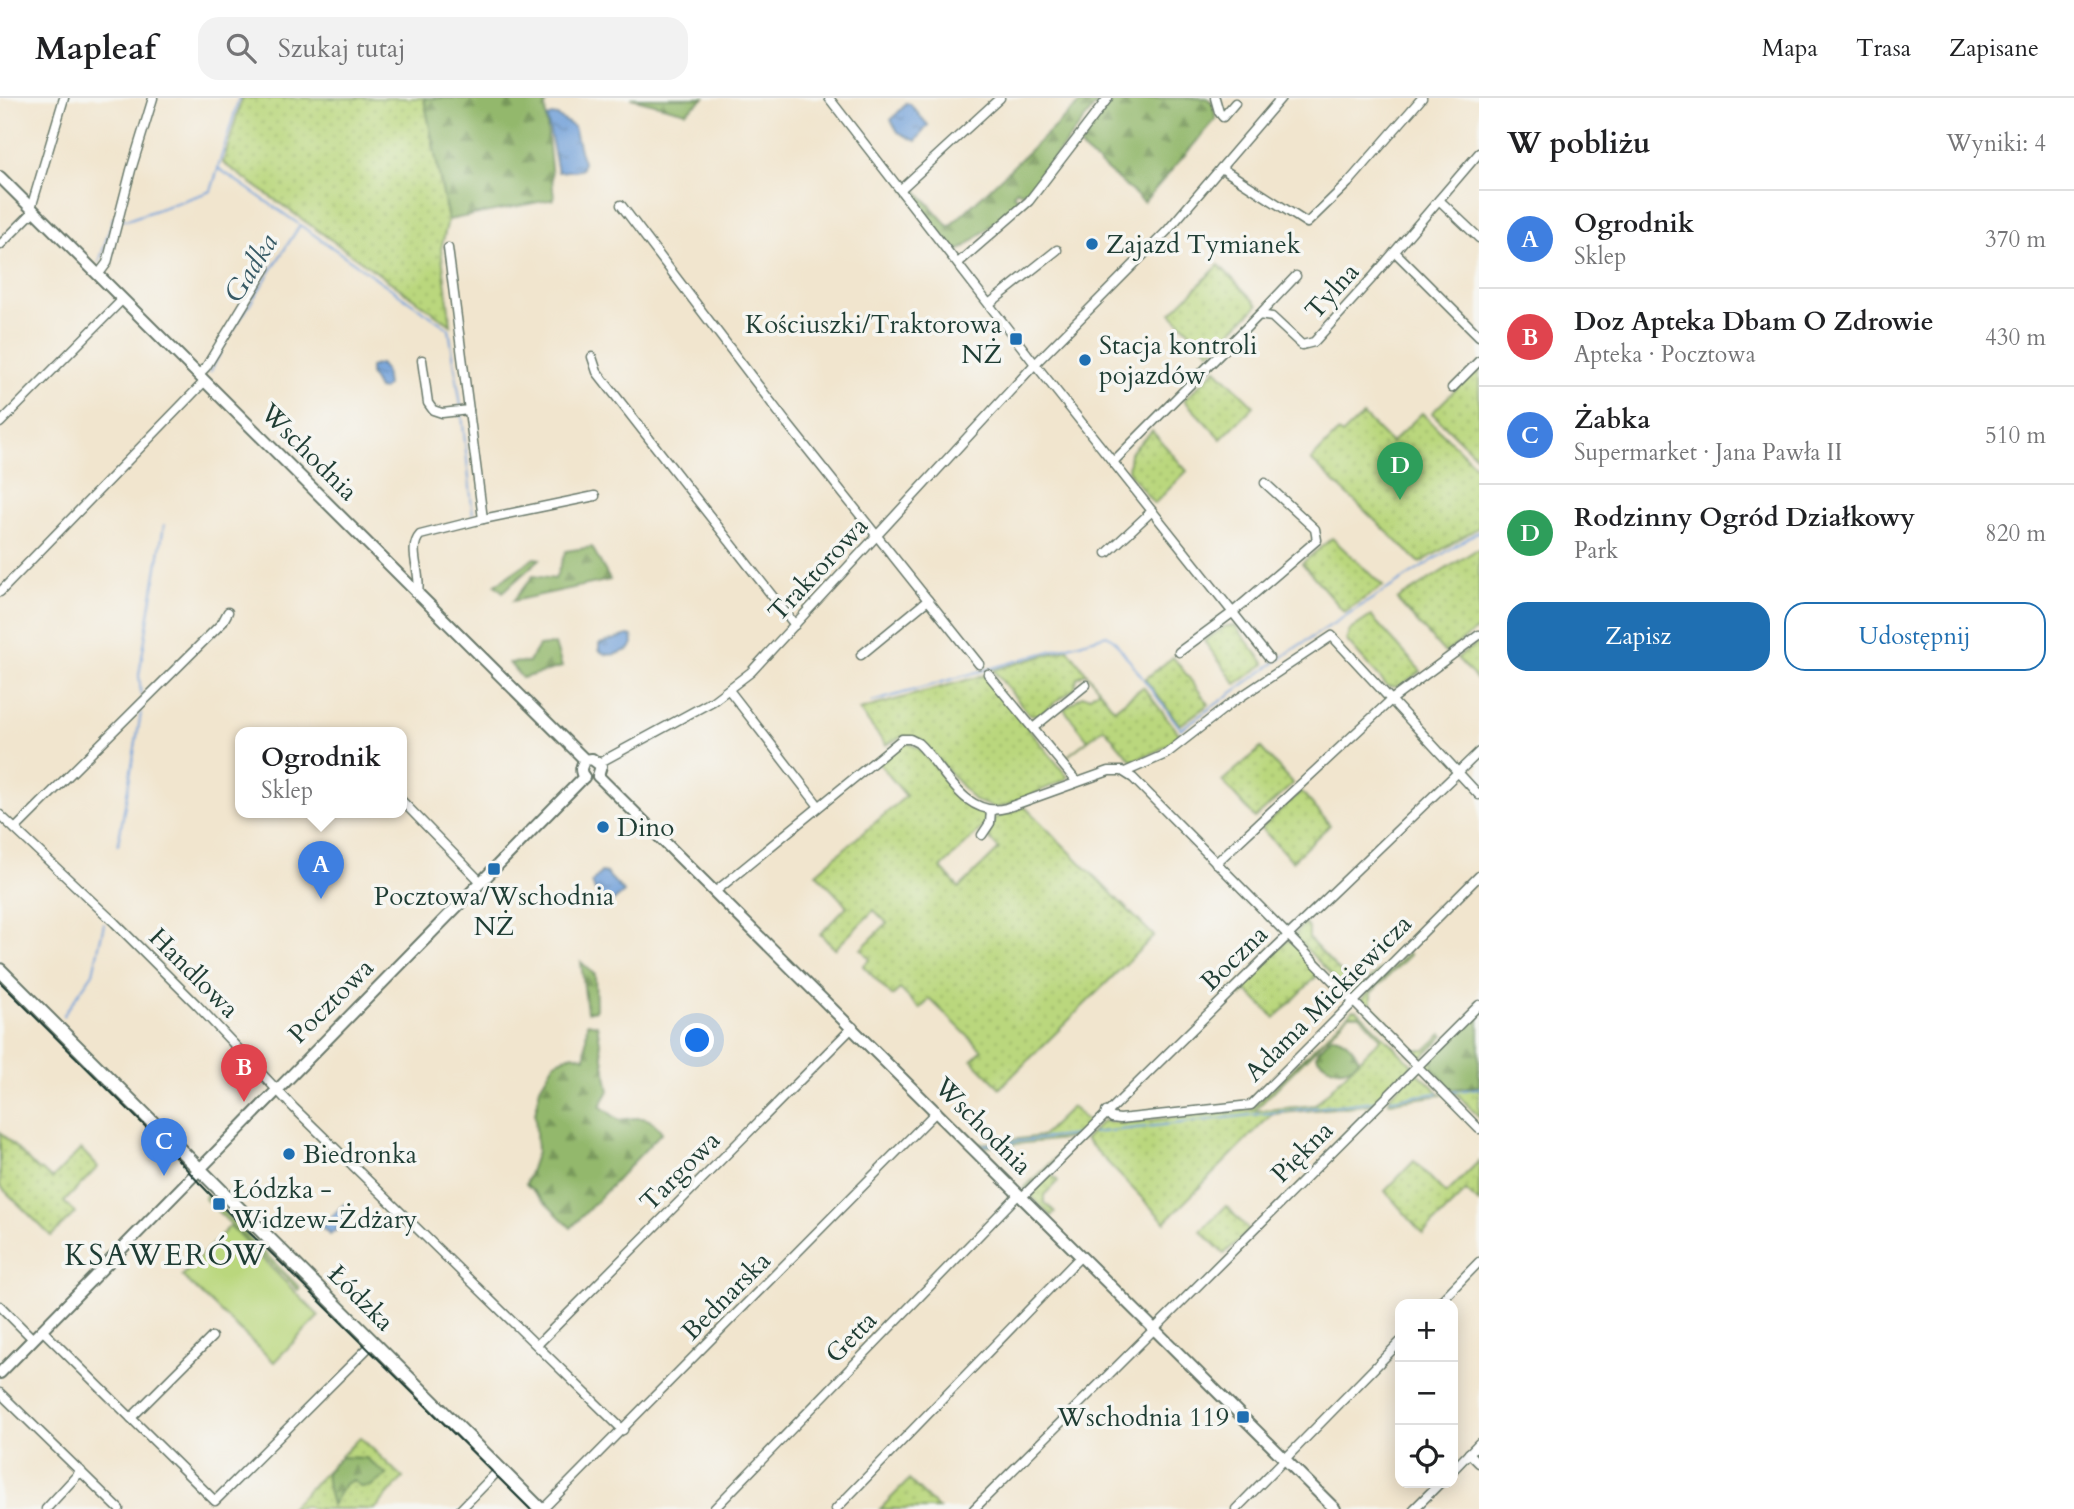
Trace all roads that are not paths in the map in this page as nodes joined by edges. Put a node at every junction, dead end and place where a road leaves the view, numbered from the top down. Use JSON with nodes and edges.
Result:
{"nodes":[{"id":1,"x":64,"y":98,"type":"edge"},
{"id":2,"x":153,"y":98,"type":"edge"},
{"id":3,"x":830,"y":98,"type":"edge"},
{"id":4,"x":1000,"y":98,"type":"edge"},
{"id":5,"x":1108,"y":98,"type":"edge"},
{"id":6,"x":1215,"y":98,"type":"edge"},
{"id":7,"x":1281,"y":98,"type":"edge"},
{"id":8,"x":1422,"y":98,"type":"edge"},
{"id":9,"x":1236,"y":103,"type":"dead end"},
{"id":10,"x":1479,"y":153,"type":"edge"},
{"id":11,"x":1221,"y":168,"type":"junction"},
{"id":12,"x":0,"y":177,"type":"edge"},
{"id":13,"x":901,"y":189,"type":"junction"},
{"id":14,"x":1439,"y":200,"type":"junction"},
{"id":15,"x":621,"y":205,"type":"dead end"},
{"id":16,"x":32,"y":210,"type":"junction"},
{"id":17,"x":1479,"y":238,"type":"edge"},
{"id":18,"x":0,"y":245,"type":"edge"},
{"id":19,"x":448,"y":248,"type":"dead end"},
{"id":20,"x":1057,"y":250,"type":"dead end"},
{"id":21,"x":1395,"y":252,"type":"junction"},
{"id":22,"x":958,"y":263,"type":"junction"},
{"id":23,"x":266,"y":268,"type":"dead end"},
{"id":24,"x":99,"y":275,"type":"junction"},
{"id":25,"x":1296,"y":276,"type":"dead end"},
{"id":26,"x":123,"y":299,"type":"junction"},
{"id":27,"x":989,"y":304,"type":"junction"},
{"id":28,"x":1259,"y":315,"type":"junction"},
{"id":29,"x":1479,"y":336,"type":"edge"},
{"id":30,"x":592,"y":357,"type":"dead end"},
{"id":31,"x":422,"y":360,"type":"dead end"},
{"id":32,"x":1479,"y":361,"type":"edge"},
{"id":33,"x":1035,"y":364,"type":"junction"},
{"id":34,"x":202,"y":378,"type":"junction"},
{"id":35,"x":1452,"y":388,"type":"dead end"},
{"id":36,"x":469,"y":410,"type":"junction"},
{"id":37,"x":0,"y":423,"type":"edge"},
{"id":38,"x":1113,"y":462,"type":"junction"},
{"id":39,"x":1265,"y":483,"type":"dead end"},
{"id":40,"x":595,"y":496,"type":"dead end"},
{"id":41,"x":1152,"y":511,"type":"junction"},
{"id":42,"x":483,"y":519,"type":"junction"},
{"id":43,"x":877,"y":537,"type":"junction"},
{"id":44,"x":1107,"y":553,"type":"dead end"},
{"id":45,"x":0,"y":592,"type":"edge"},
{"id":46,"x":418,"y":592,"type":"junction"},
{"id":47,"x":928,"y":600,"type":"junction"},
{"id":48,"x":229,"y":612,"type":"dead end"},
{"id":49,"x":1233,"y":613,"type":"junction"},
{"id":50,"x":795,"y":625,"type":"junction"},
{"id":51,"x":1479,"y":635,"type":"edge"},
{"id":52,"x":1179,"y":652,"type":"dead end"},
{"id":53,"x":861,"y":654,"type":"dead end"},
{"id":54,"x":1269,"y":658,"type":"dead end"},
{"id":55,"x":979,"y":664,"type":"dead end"},
{"id":56,"x":988,"y":674,"type":"dead end"},
{"id":57,"x":1086,"y":685,"type":"dead end"},
{"id":58,"x":729,"y":690,"type":"junction"},
{"id":59,"x":1391,"y":700,"type":"junction"},
{"id":60,"x":1033,"y":728,"type":"junction"},
{"id":61,"x":1479,"y":752,"type":"edge"},
{"id":62,"x":585,"y":760,"type":"junction"},
{"id":63,"x":599,"y":763,"type":"junction"},
{"id":64,"x":1125,"y":772,"type":"junction"},
{"id":65,"x":1457,"y":772,"type":"junction"},
{"id":66,"x":598,"y":776,"type":"junction"},
{"id":67,"x":584,"y":777,"type":"junction"},
{"id":68,"x":1077,"y":782,"type":"junction"},
{"id":69,"x":1479,"y":795,"type":"edge"},
{"id":70,"x":818,"y":805,"type":"junction"},
{"id":71,"x":407,"y":807,"type":"edge"},
{"id":72,"x":991,"y":810,"type":"junction"},
{"id":73,"x":0,"y":815,"type":"edge"},
{"id":74,"x":15,"y":829,"type":"junction"},
{"id":75,"x":982,"y":835,"type":"dead end"},
{"id":76,"x":1216,"y":863,"type":"junction"},
{"id":77,"x":1479,"y":876,"type":"edge"},
{"id":78,"x":481,"y":882,"type":"junction"},
{"id":79,"x":716,"y":891,"type":"junction"},
{"id":80,"x":1288,"y":934,"type":"junction"},
{"id":81,"x":0,"y":970,"type":"edge"},
{"id":82,"x":1354,"y":1003,"type":"junction"},
{"id":83,"x":1479,"y":1005,"type":"edge"},
{"id":84,"x":853,"y":1027,"type":"junction"},
{"id":85,"x":1418,"y":1066,"type":"junction"},
{"id":86,"x":277,"y":1089,"type":"junction"},
{"id":87,"x":937,"y":1111,"type":"junction"},
{"id":88,"x":1106,"y":1112,"type":"junction"},
{"id":89,"x":1479,"y":1129,"type":"edge"},
{"id":90,"x":200,"y":1168,"type":"junction"},
{"id":91,"x":1020,"y":1195,"type":"junction"},
{"id":92,"x":1081,"y":1256,"type":"junction"},
{"id":93,"x":1479,"y":1262,"type":"edge"},
{"id":94,"x":1443,"y":1299,"type":"edge"},
{"id":95,"x":0,"y":1307,"type":"edge"},
{"id":96,"x":1154,"y":1328,"type":"junction"},
{"id":97,"x":42,"y":1330,"type":"junction"},
{"id":98,"x":212,"y":1337,"type":"dead end"},
{"id":99,"x":33,"y":1339,"type":"junction"},
{"id":100,"x":373,"y":1343,"type":"junction"},
{"id":101,"x":537,"y":1344,"type":"junction"},
{"id":102,"x":1395,"y":1347,"type":"edge"},
{"id":103,"x":0,"y":1373,"type":"edge"},
{"id":104,"x":0,"y":1393,"type":"edge"},
{"id":105,"x":131,"y":1418,"type":"junction"},
{"id":106,"x":623,"y":1430,"type":"junction"},
{"id":107,"x":1479,"y":1443,"type":"edge"},
{"id":108,"x":1469,"y":1453,"type":"junction"},
{"id":109,"x":1285,"y":1460,"type":"junction"},
{"id":110,"x":1479,"y":1463,"type":"edge"},
{"id":111,"x":1458,"y":1464,"type":"edge"},
{"id":112,"x":500,"y":1469,"type":"junction"},
{"id":113,"x":81,"y":1471,"type":"junction"},
{"id":114,"x":1435,"y":1488,"type":"edge"},
{"id":115,"x":46,"y":1509,"type":"edge"},
{"id":116,"x":118,"y":1509,"type":"edge"},
{"id":117,"x":461,"y":1509,"type":"edge"},
{"id":118,"x":542,"y":1509,"type":"edge"},
{"id":119,"x":715,"y":1509,"type":"edge"},
{"id":120,"x":836,"y":1509,"type":"edge"},
{"id":121,"x":974,"y":1509,"type":"edge"},
{"id":122,"x":1236,"y":1509,"type":"edge"},
{"id":123,"x":1335,"y":1509,"type":"edge"},
{"id":124,"x":1414,"y":1509,"type":"edge"}],
"edges":[{"from":1,"to":16,"type":"street"},
{"from":2,"to":24,"type":"street"},
{"from":3,"to":13,"type":"street"},
{"from":4,"to":13,"type":"street"},
{"from":5,"to":22,"type":"street"},
{"from":6,"to":9,"type":"street"},
{"from":7,"to":11,"type":"street","name":"Traktorowa"},
{"from":8,"to":11,"type":"street"},
{"from":10,"to":14,"type":"street","name":"Tylna"},
{"from":11,"to":33,"type":"street","name":"Traktorowa"},
{"from":12,"to":16,"type":"street","name":"Wschodnia"},
{"from":13,"to":22,"type":"street"},
{"from":14,"to":17,"type":"street"},
{"from":14,"to":21,"type":"street","name":"Tylna"},
{"from":15,"to":43,"type":"street"},
{"from":16,"to":18,"type":"street"},
{"from":16,"to":24,"type":"street","name":"Wschodnia"},
{"from":19,"to":36,"type":"street"},
{"from":20,"to":27,"type":"street"},
{"from":21,"to":28,"type":"street","name":"Tylna"},
{"from":21,"to":29,"type":"street"},
{"from":22,"to":27,"type":"street"},
{"from":23,"to":34,"type":"street"},
{"from":24,"to":26,"type":"street","name":"Wschodnia"},
{"from":25,"to":28,"type":"street"},
{"from":26,"to":34,"type":"street","name":"Wschodnia"},
{"from":26,"to":37,"type":"street"},
{"from":27,"to":33,"type":"street"},
{"from":28,"to":38,"type":"street"},
{"from":30,"to":50,"type":"street"},
{"from":31,"to":36,"type":"street"},
{"from":32,"to":35,"type":"street"},
{"from":33,"to":38,"type":"street"},
{"from":33,"to":43,"type":"street","name":"Traktorowa"},
{"from":34,"to":45,"type":"street"},
{"from":34,"to":46,"type":"street","name":"Wschodnia"},
{"from":36,"to":42,"type":"street"},
{"from":38,"to":41,"type":"street"},
{"from":39,"to":49,"type":"street"},
{"from":40,"to":42,"type":"street"},
{"from":41,"to":44,"type":"street"},
{"from":41,"to":49,"type":"street"},
{"from":42,"to":46,"type":"street"},
{"from":43,"to":47,"type":"street"},
{"from":43,"to":50,"type":"street","name":"Traktorowa"},
{"from":46,"to":62,"type":"street","name":"Wschodnia"},
{"from":47,"to":53,"type":"street"},
{"from":47,"to":55,"type":"street"},
{"from":48,"to":74,"type":"street"},
{"from":49,"to":52,"type":"street"},
{"from":49,"to":54,"type":"street"},
{"from":50,"to":58,"type":"street","name":"Traktorowa"},
{"from":51,"to":59,"type":"street"},
{"from":56,"to":60,"type":"street"},
{"from":57,"to":60,"type":"street"},
{"from":58,"to":63,"type":"street","name":"Traktorowa"},
{"from":58,"to":70,"type":"street"},
{"from":59,"to":64,"type":"street"},
{"from":59,"to":65,"type":"street"},
{"from":59,"to":76,"type":"street"},
{"from":60,"to":68,"type":"street"},
{"from":61,"to":65,"type":"street","name":"Boczna"},
{"from":62,"to":63,"type":"street"},
{"from":62,"to":67,"type":"street"},
{"from":63,"to":66,"type":"street"},
{"from":64,"to":68,"type":"street"},
{"from":64,"to":76,"type":"street"},
{"from":65,"to":69,"type":"street"},
{"from":65,"to":80,"type":"street","name":"Boczna"},
{"from":66,"to":67,"type":"street"},
{"from":66,"to":79,"type":"street","name":"Wschodnia"},
{"from":67,"to":78,"type":"street","name":"Pocztowa"},
{"from":68,"to":72,"type":"street"},
{"from":70,"to":72,"type":"street"},
{"from":70,"to":79,"type":"street"},
{"from":71,"to":78,"type":"street"},
{"from":72,"to":75,"type":"street"},
{"from":73,"to":74,"type":"street","name":"Handlowa"},
{"from":74,"to":86,"type":"street","name":"Handlowa"},
{"from":76,"to":80,"type":"street"},
{"from":77,"to":82,"type":"street","name":"Adama Mickiewicza"},
{"from":78,"to":86,"type":"street","name":"Pocztowa"},
{"from":79,"to":84,"type":"street","name":"Wschodnia"},
{"from":80,"to":82,"type":"street"},
{"from":80,"to":88,"type":"street","name":"Boczna"},
{"from":81,"to":90,"type":"main road","name":"Łódzka"},
{"from":82,"to":85,"type":"street"},
{"from":82,"to":88,"type":"street","name":"Adama Mickiewicza"},
{"from":83,"to":85,"type":"street","name":"Piękna"},
{"from":84,"to":87,"type":"street","name":"Wschodnia"},
{"from":84,"to":101,"type":"street","name":"Targowa"},
{"from":85,"to":89,"type":"street"},
{"from":85,"to":96,"type":"street","name":"Piękna"},
{"from":86,"to":90,"type":"street","name":"Pocztowa"},
{"from":86,"to":101,"type":"street","name":"Handlowa"},
{"from":87,"to":91,"type":"street","name":"Wschodnia"},
{"from":87,"to":106,"type":"street","name":"Bednarska"},
{"from":88,"to":91,"type":"street","name":"Boczna"},
{"from":90,"to":97,"type":"street","name":"Pocztowa"},
{"from":90,"to":100,"type":"main road","name":"Łódzka"},
{"from":91,"to":92,"type":"street","name":"Wschodnia"},
{"from":91,"to":119,"type":"street","name":"Getta"},
{"from":92,"to":96,"type":"street","name":"Wschodnia"},
{"from":92,"to":120,"type":"street"},
{"from":93,"to":94,"type":"street"},
{"from":95,"to":99,"type":"street"},
{"from":96,"to":109,"type":"street","name":"Wschodnia"},
{"from":96,"to":121,"type":"street","name":"Piękna"},
{"from":97,"to":99,"type":"street","name":"Pocztowa"},
{"from":97,"to":105,"type":"street"},
{"from":98,"to":105,"type":"street"},
{"from":99,"to":103,"type":"street","name":"Pocztowa"},
{"from":100,"to":105,"type":"street"},
{"from":100,"to":112,"type":"main road","name":"Łódzka"},
{"from":101,"to":106,"type":"street","name":"Handlowa"},
{"from":102,"to":109,"type":"street"},
{"from":104,"to":113,"type":"street"},
{"from":106,"to":118,"type":"street","name":"Bednarska"},
{"from":107,"to":108,"type":"street"},
{"from":108,"to":110,"type":"street"},
{"from":108,"to":111,"type":"street"},
{"from":109,"to":122,"type":"street"},
{"from":109,"to":123,"type":"street","name":"Wschodnia"},
{"from":112,"to":117,"type":"street"},
{"from":112,"to":118,"type":"main road","name":"Łódzka"},
{"from":113,"to":115,"type":"street"},
{"from":113,"to":116,"type":"street"},
{"from":114,"to":124,"type":"street"}]}
